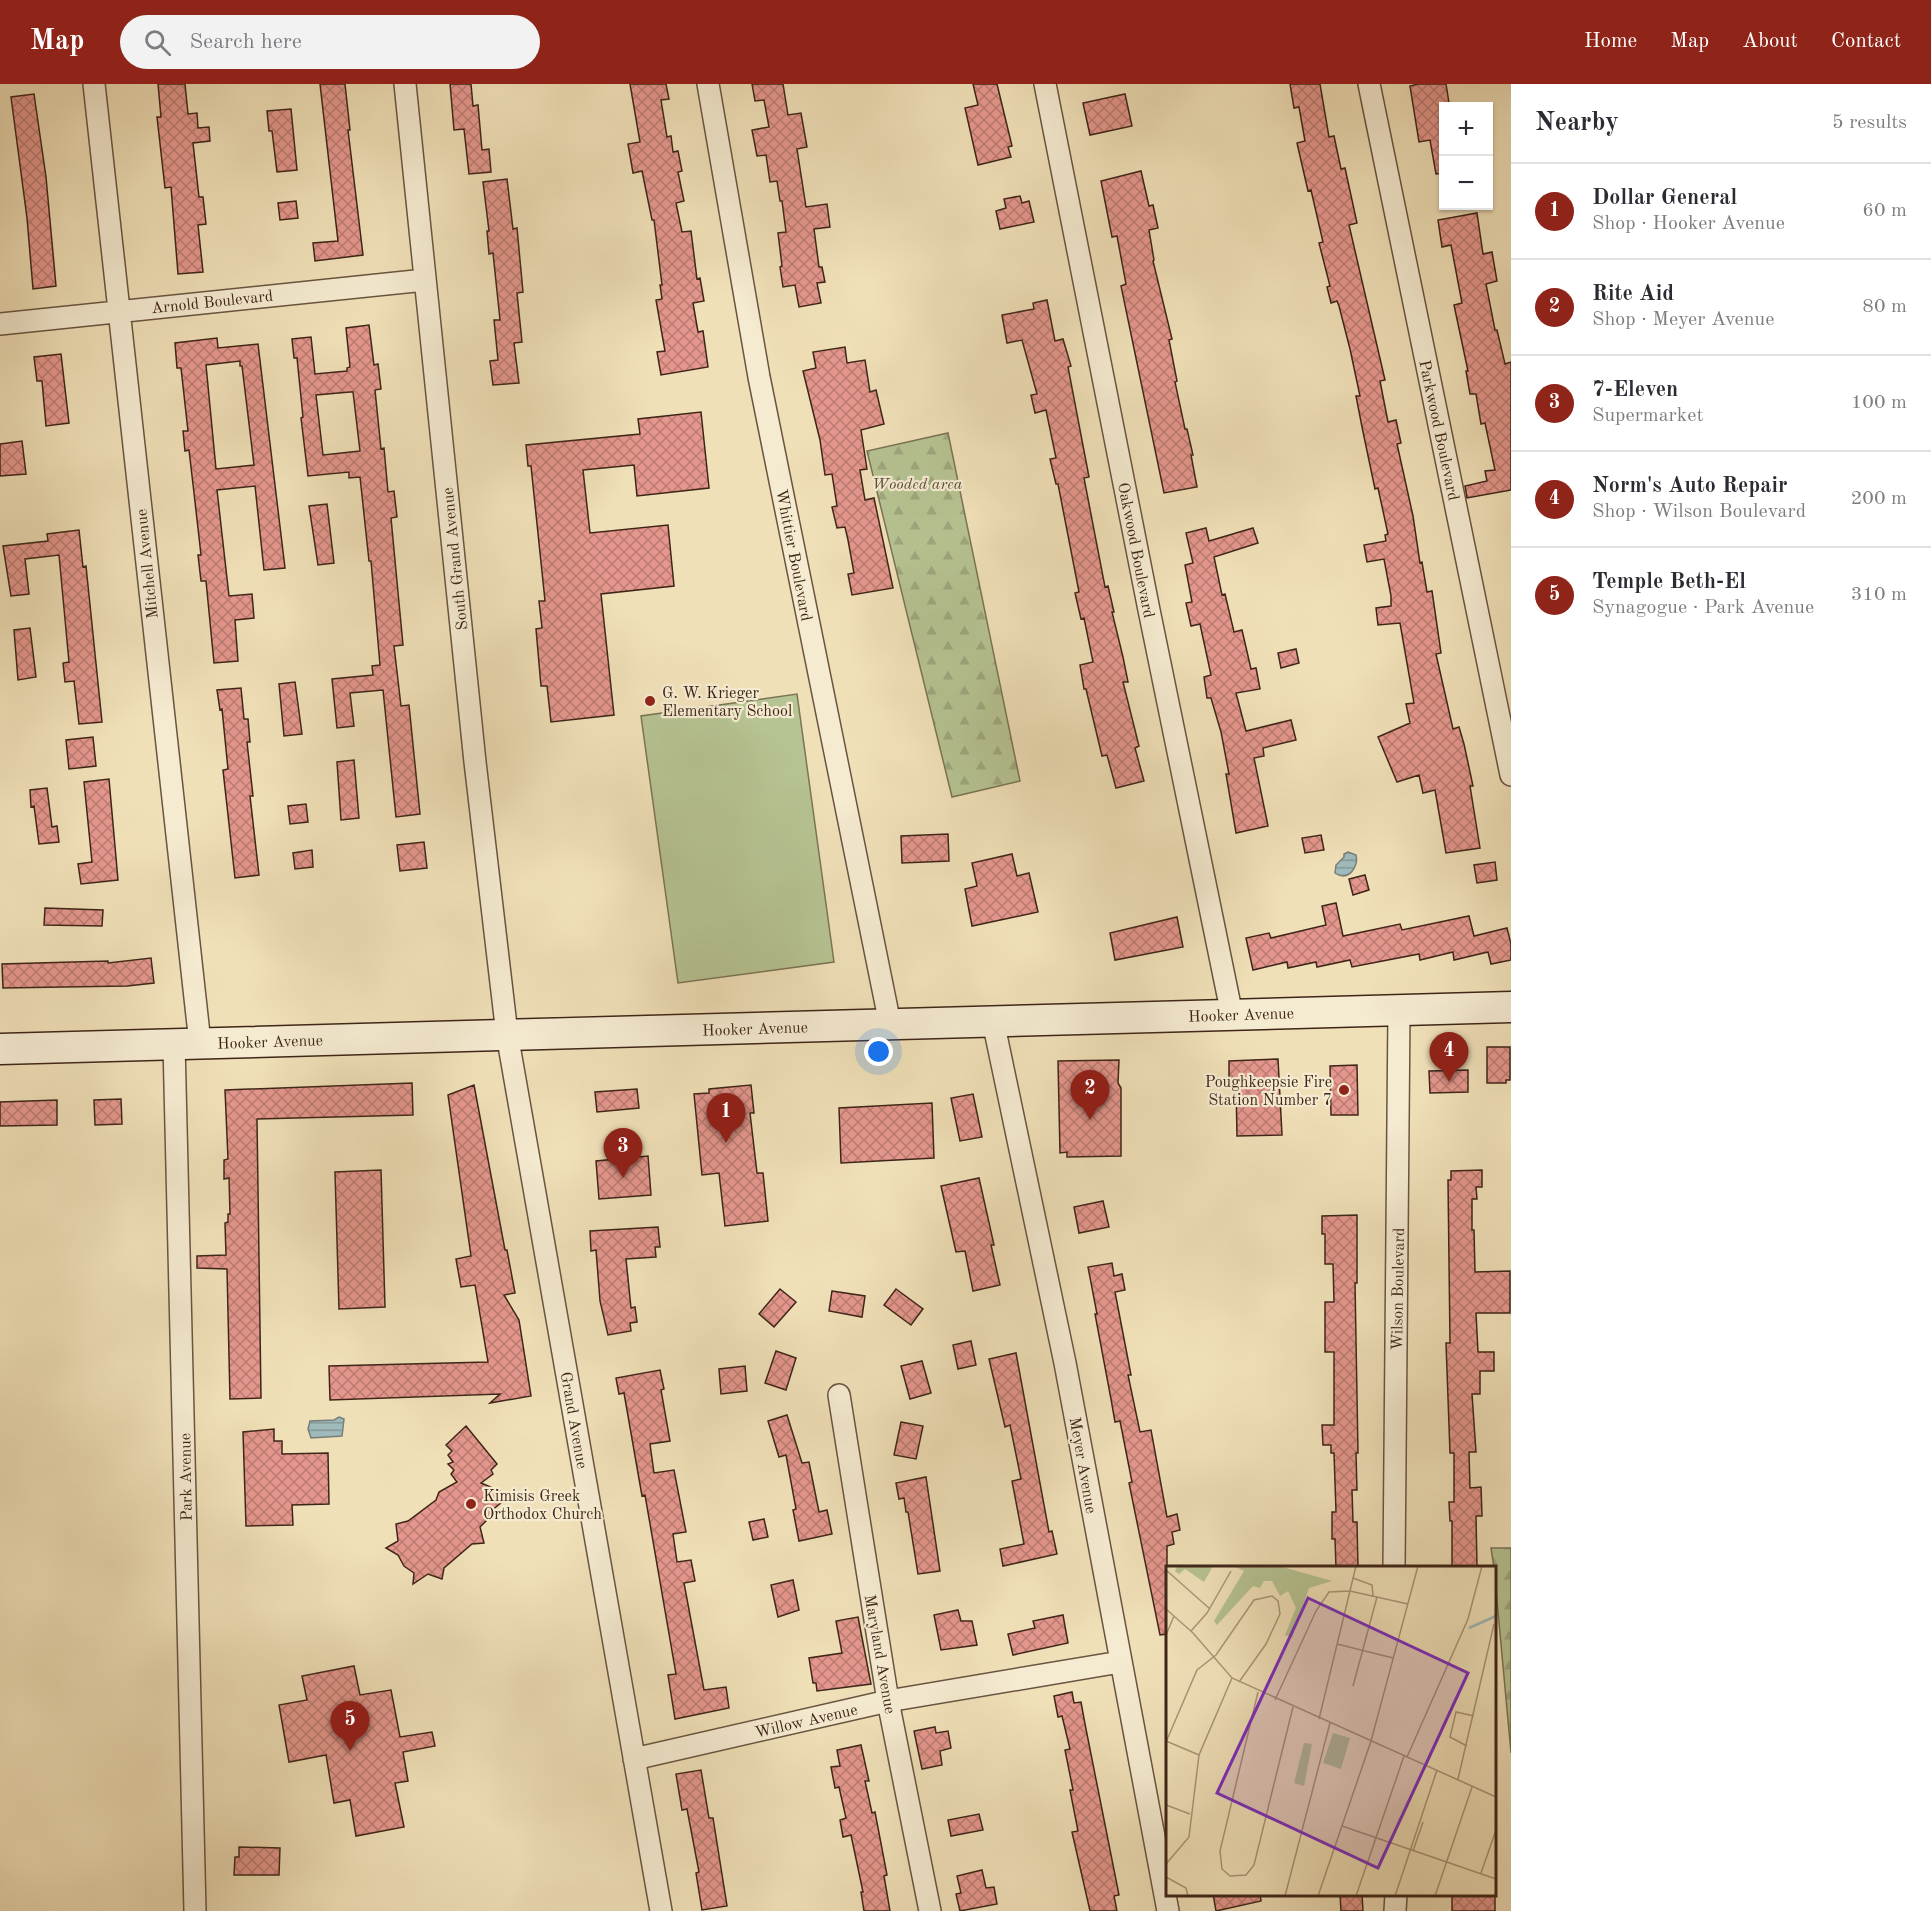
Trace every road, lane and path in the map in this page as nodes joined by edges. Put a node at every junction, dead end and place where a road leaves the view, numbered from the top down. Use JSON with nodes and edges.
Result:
{"nodes":[{"id":1,"x":94,"y":84,"type":"edge"},
{"id":2,"x":405,"y":84,"type":"edge"},
{"id":3,"x":708,"y":84,"type":"edge"},
{"id":4,"x":1045,"y":84,"type":"edge"},
{"id":5,"x":1370,"y":84,"type":"edge"},
{"id":6,"x":425,"y":280,"type":"junction"},
{"id":7,"x":118,"y":311,"type":"junction"},
{"id":8,"x":0,"y":324,"type":"edge"},
{"id":9,"x":1511,"y":775,"type":"edge"},
{"id":10,"x":1511,"y":1007,"type":"edge"},
{"id":11,"x":1400,"y":1010,"type":"junction"},
{"id":12,"x":1232,"y":1015,"type":"junction"},
{"id":13,"x":993,"y":1021,"type":"junction"},
{"id":14,"x":890,"y":1024,"type":"junction"},
{"id":15,"x":507,"y":1035,"type":"junction"},
{"id":16,"x":187,"y":1043,"type":"junction"},
{"id":17,"x":0,"y":1049,"type":"edge"},
{"id":18,"x":839,"y":1395,"type":"dead end"},
{"id":19,"x":1394,"y":1566,"type":"edge"},
{"id":20,"x":1120,"y":1662,"type":"junction"},
{"id":21,"x":888,"y":1701,"type":"junction"},
{"id":22,"x":634,"y":1760,"type":"junction"},
{"id":23,"x":1396,"y":1896,"type":"edge"},
{"id":24,"x":195,"y":1911,"type":"edge"},
{"id":25,"x":661,"y":1911,"type":"edge"},
{"id":26,"x":930,"y":1911,"type":"edge"},
{"id":27,"x":1167,"y":1911,"type":"edge"},
{"id":28,"x":1395,"y":1911,"type":"edge"}],
"edges":[{"from":1,"to":7,"type":"street","name":"Mitchell Avenue"},
{"from":2,"to":6,"type":"street","name":"South Grand Avenue"},
{"from":3,"to":14,"type":"street","name":"Whittier Boulevard"},
{"from":4,"to":12,"type":"street","name":"Oakwood Boulevard"},
{"from":5,"to":9,"type":"street","name":"Parkwood Boulevard"},
{"from":6,"to":7,"type":"street","name":"Arnold Boulevard"},
{"from":6,"to":15,"type":"street","name":"South Grand Avenue"},
{"from":7,"to":8,"type":"street","name":"Arnold Boulevard"},
{"from":7,"to":16,"type":"street","name":"Mitchell Avenue"},
{"from":10,"to":11,"type":"street","name":"Hooker Avenue"},
{"from":11,"to":12,"type":"street","name":"Hooker Avenue"},
{"from":11,"to":19,"type":"street","name":"Wilson Boulevard"},
{"from":12,"to":13,"type":"street","name":"Hooker Avenue"},
{"from":13,"to":14,"type":"street","name":"Hooker Avenue"},
{"from":13,"to":20,"type":"street","name":"Meyer Avenue"},
{"from":14,"to":15,"type":"street","name":"Hooker Avenue"},
{"from":15,"to":16,"type":"street","name":"Hooker Avenue"},
{"from":15,"to":22,"type":"street","name":"Grand Avenue"},
{"from":16,"to":17,"type":"street","name":"Hooker Avenue"},
{"from":16,"to":24,"type":"street","name":"Park Avenue"},
{"from":18,"to":21,"type":"street","name":"Maryland Avenue"},
{"from":20,"to":21,"type":"street","name":"Willow Avenue"},
{"from":20,"to":27,"type":"street","name":"Meyer Avenue"},
{"from":21,"to":22,"type":"street","name":"Willow Avenue"},
{"from":21,"to":26,"type":"street","name":"Maryland Avenue"},
{"from":22,"to":25,"type":"street","name":"Grand Avenue"},
{"from":23,"to":28,"type":"street"}]}
